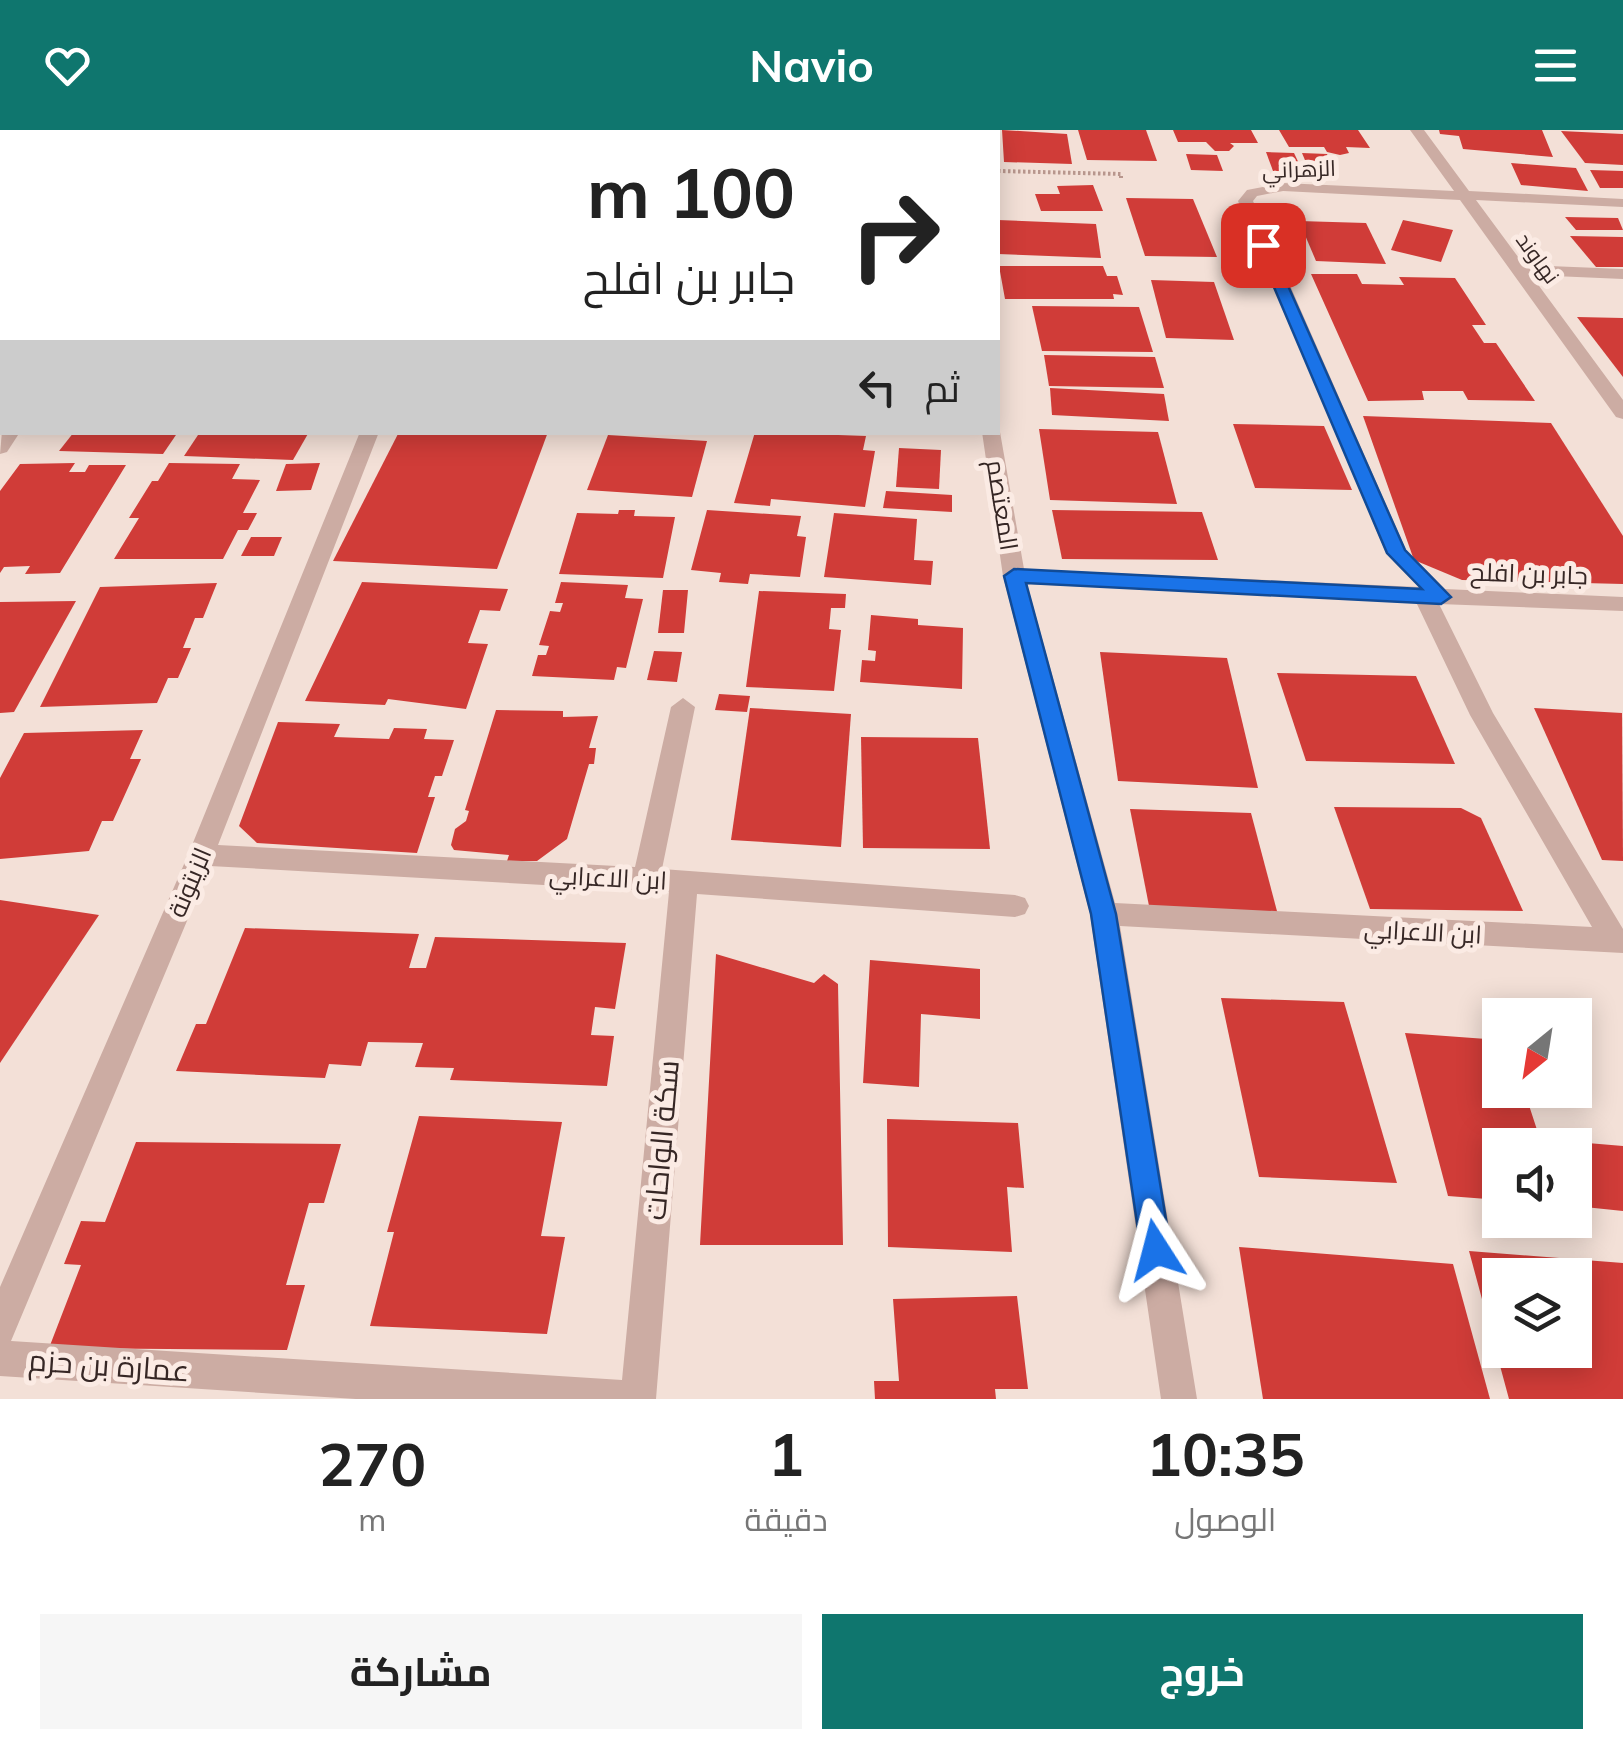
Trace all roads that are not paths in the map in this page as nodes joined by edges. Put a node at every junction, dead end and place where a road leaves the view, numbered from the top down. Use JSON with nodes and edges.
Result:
{"nodes":[{"id":1,"x":1417,"y":130,"type":"edge"},
{"id":2,"x":1464,"y":193,"type":"junction"},
{"id":3,"x":1623,"y":202,"type":"edge"},
{"id":4,"x":1519,"y":270,"type":"junction"},
{"id":5,"x":1623,"y":274,"type":"edge"},
{"id":6,"x":1623,"y":413,"type":"edge"},
{"id":7,"x":369,"y":435,"type":"edge"},
{"id":8,"x":991,"y":435,"type":"edge"},
{"id":9,"x":1014,"y":576,"type":"junction"},
{"id":10,"x":1432,"y":597,"type":"junction"},
{"id":11,"x":1623,"y":604,"type":"edge"},
{"id":12,"x":683,"y":707,"type":"dead end"},
{"id":13,"x":200,"y":855,"type":"junction"},
{"id":14,"x":646,"y":879,"type":"junction"},
{"id":15,"x":684,"y":882,"type":"junction"},
{"id":16,"x":1015,"y":906,"type":"dead end"},
{"id":17,"x":1104,"y":914,"type":"junction"},
{"id":18,"x":1619,"y":941,"type":"edge"},
{"id":19,"x":0,"y":1328,"type":"edge"},
{"id":20,"x":0,"y":1358,"type":"edge"},
{"id":21,"x":637,"y":1399,"type":"edge"},
{"id":22,"x":1179,"y":1399,"type":"edge"}],
"edges":[{"from":1,"to":2,"type":"street","name":"نهاوند"},
{"from":2,"to":3,"type":"street","name":"الزهراني"},
{"from":2,"to":4,"type":"street","name":"نهاوند"},
{"from":2,"to":10,"type":"street","name":"الزهراني"},
{"from":4,"to":5,"type":"street"},
{"from":4,"to":6,"type":"street","name":"نهاوند"},
{"from":7,"to":13,"type":"street","name":"الزيتونة"},
{"from":8,"to":9,"type":"street","name":"المعتصم"},
{"from":9,"to":10,"type":"street","name":"جابر بن افلح"},
{"from":9,"to":17,"type":"street","name":"المعتصم"},
{"from":10,"to":11,"type":"street","name":"جابر بن افلح"},
{"from":10,"to":18,"type":"street"},
{"from":12,"to":14,"type":"street"},
{"from":13,"to":14,"type":"street","name":"ابن الاعرابي"},
{"from":13,"to":19,"type":"street","name":"الزيتونة"},
{"from":14,"to":15,"type":"street","name":"ابن الاعرابي"},
{"from":15,"to":16,"type":"street","name":"ابن الاعرابي"},
{"from":15,"to":21,"type":"street","name":"سكة الواحات"},
{"from":17,"to":18,"type":"street","name":"ابن الاعرابي"},
{"from":17,"to":22,"type":"street","name":"المعتصم"},
{"from":20,"to":21,"type":"street","name":"عمارة بن حزم"}]}
